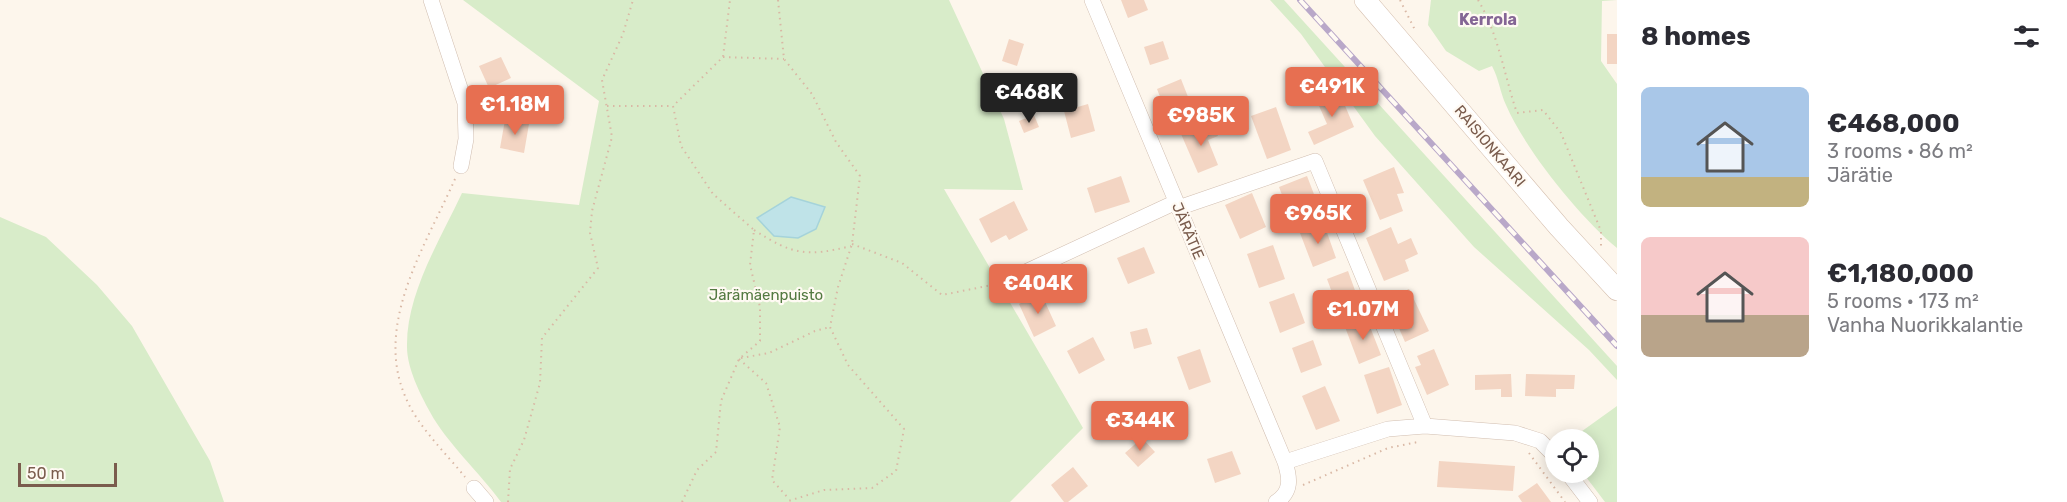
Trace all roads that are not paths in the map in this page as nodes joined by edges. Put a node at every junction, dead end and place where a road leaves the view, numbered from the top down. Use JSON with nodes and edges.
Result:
{"nodes":[{"id":1,"x":431,"y":0,"type":"edge"},
{"id":2,"x":1092,"y":0,"type":"edge"},
{"id":3,"x":1365,"y":0,"type":"edge"},
{"id":4,"x":461,"y":166,"type":"road end"},
{"id":5,"x":1177,"y":205,"type":"junction"},
{"id":6,"x":1004,"y":282,"type":"road end"},
{"id":7,"x":1617,"y":290,"type":"edge"},
{"id":8,"x":1424,"y":433,"type":"junction"},
{"id":9,"x":1545,"y":446,"type":"edge"},
{"id":10,"x":1285,"y":462,"type":"junction"},
{"id":11,"x":1575,"y":483,"type":"edge"},
{"id":12,"x":474,"y":488,"type":"road end"},
{"id":13,"x":1281,"y":497,"type":"edge"},
{"id":14,"x":484,"y":501,"type":"edge"},
{"id":15,"x":1590,"y":502,"type":"edge"}],
"edges":[{"from":1,"to":4,"type":"street"},
{"from":2,"to":5,"type":"street","name":"JÄRÄTIE"},
{"from":3,"to":7,"type":"main road","name":"RAISIONKAARI"},
{"from":5,"to":6,"type":"street"},
{"from":5,"to":8,"type":"street"},
{"from":5,"to":10,"type":"street","name":"JÄRÄTIE"},
{"from":8,"to":9,"type":"street"},
{"from":8,"to":10,"type":"street"},
{"from":10,"to":13,"type":"street","name":"JÄRÄTIE"},
{"from":11,"to":15,"type":"street"},
{"from":12,"to":14,"type":"street"}]}
